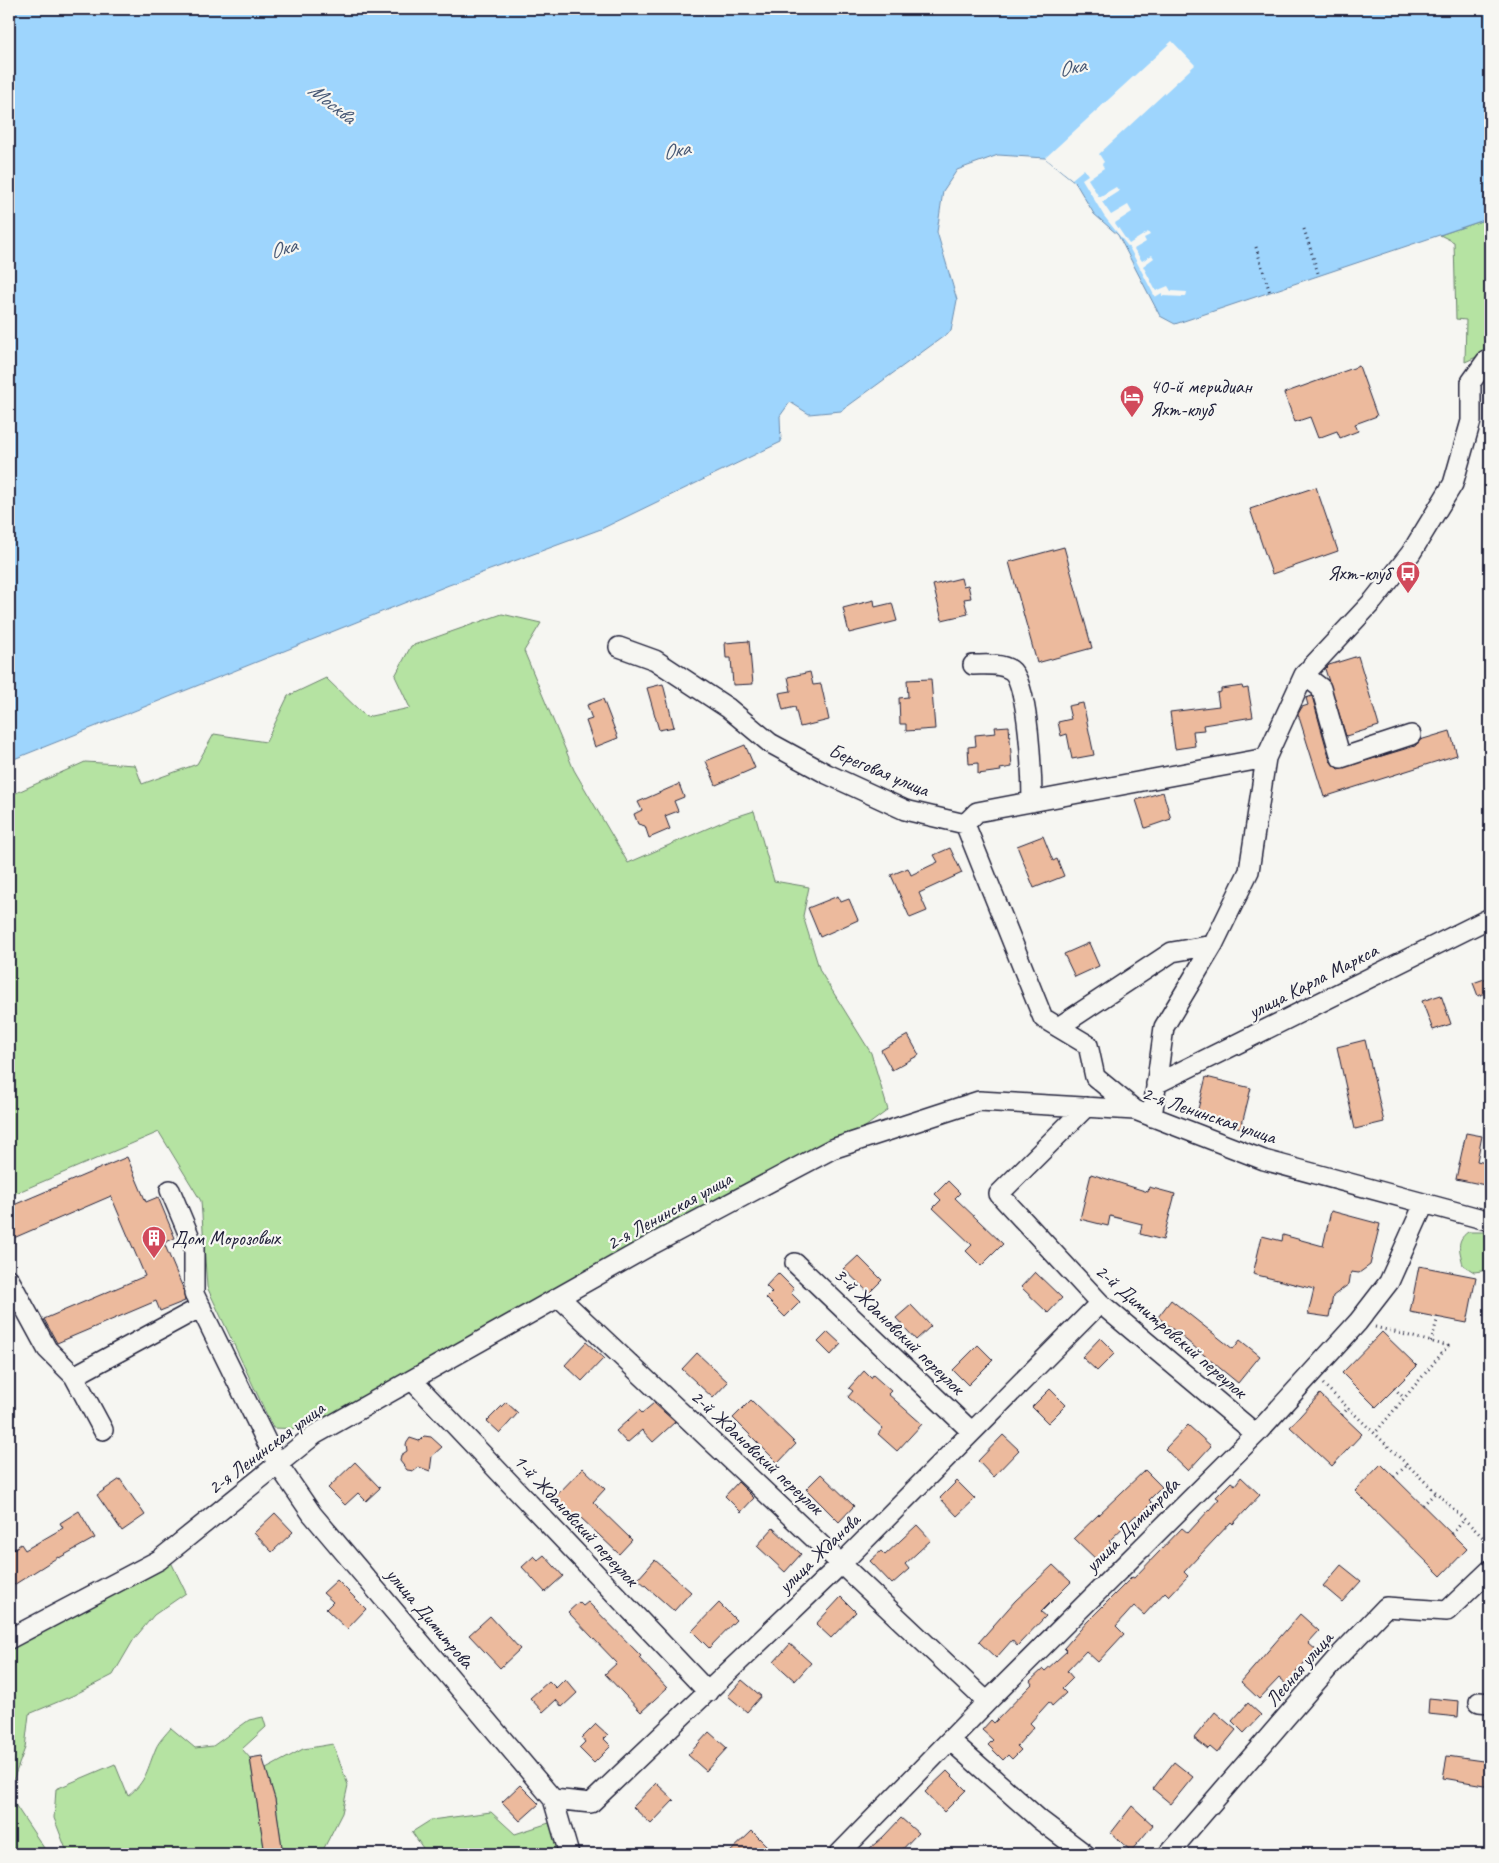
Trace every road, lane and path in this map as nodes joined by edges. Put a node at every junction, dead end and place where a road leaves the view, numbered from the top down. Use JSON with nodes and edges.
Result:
{"nodes":[{"id":1,"x":1304,"y":229,"type":"dead end"},
{"id":2,"x":1256,"y":247,"type":"dead end"},
{"id":3,"x":1319,"y":276,"type":"dead end"},
{"id":4,"x":1270,"y":293,"type":"dead end"},
{"id":5,"x":1490,"y":360,"type":"edge"},
{"id":6,"x":619,"y":647,"type":"dead end"},
{"id":7,"x":972,"y":665,"type":"dead end"},
{"id":8,"x":1304,"y":675,"type":"junction"},
{"id":9,"x":1411,"y":735,"type":"dead end"},
{"id":10,"x":1266,"y":758,"type":"junction"},
{"id":11,"x":1032,"y":802,"type":"junction"},
{"id":12,"x":965,"y":824,"type":"junction"},
{"id":13,"x":1490,"y":918,"type":"edge"},
{"id":14,"x":1214,"y":945,"type":"junction"},
{"id":15,"x":1060,"y":1026,"type":"junction"},
{"id":16,"x":1156,"y":1084,"type":"junction"},
{"id":17,"x":1086,"y":1108,"type":"junction"},
{"id":18,"x":1144,"y":1113,"type":"junction"},
{"id":19,"x":170,"y":1190,"type":"dead end"},
{"id":20,"x":1424,"y":1204,"type":"junction"},
{"id":21,"x":1490,"y":1221,"type":"edge"},
{"id":22,"x":795,"y":1263,"type":"dead end"},
{"id":23,"x":9,"y":1280,"type":"edge"},
{"id":24,"x":560,"y":1298,"type":"junction"},
{"id":25,"x":1100,"y":1303,"type":"junction"},
{"id":26,"x":201,"y":1307,"type":"junction"},
{"id":27,"x":1438,"y":1317,"type":"dead end"},
{"id":28,"x":1358,"y":1322,"type":"junction"},
{"id":29,"x":1431,"y":1342,"type":"junction"},
{"id":30,"x":1312,"y":1373,"type":"junction"},
{"id":31,"x":74,"y":1376,"type":"junction"},
{"id":32,"x":412,"y":1380,"type":"junction"},
{"id":33,"x":1394,"y":1388,"type":"dead end"},
{"id":34,"x":1404,"y":1398,"type":"junction"},
{"id":35,"x":1348,"y":1408,"type":"junction"},
{"id":36,"x":1342,"y":1415,"type":"dead end"},
{"id":37,"x":103,"y":1430,"type":"dead end"},
{"id":38,"x":972,"y":1432,"type":"junction"},
{"id":39,"x":1375,"y":1433,"type":"junction"},
{"id":40,"x":1256,"y":1434,"type":"junction"},
{"id":41,"x":277,"y":1463,"type":"junction"},
{"id":42,"x":1408,"y":1464,"type":"junction"},
{"id":43,"x":1394,"y":1476,"type":"dead end"},
{"id":44,"x":1436,"y":1492,"type":"junction"},
{"id":45,"x":1423,"y":1505,"type":"dead end"},
{"id":46,"x":1464,"y":1520,"type":"junction"},
{"id":47,"x":1452,"y":1534,"type":"dead end"},
{"id":48,"x":1490,"y":1544,"type":"edge"},
{"id":49,"x":842,"y":1563,"type":"junction"},
{"id":50,"x":1490,"y":1570,"type":"edge"},
{"id":51,"x":9,"y":1639,"type":"edge"},
{"id":52,"x":708,"y":1692,"type":"junction"},
{"id":53,"x":987,"y":1702,"type":"junction"},
{"id":54,"x":950,"y":1740,"type":"junction"},
{"id":55,"x":553,"y":1799,"type":"junction"},
{"id":56,"x":569,"y":1854,"type":"edge"},
{"id":57,"x":839,"y":1854,"type":"edge"},
{"id":58,"x":1085,"y":1854,"type":"edge"},
{"id":59,"x":1168,"y":1854,"type":"edge"}],
"edges":[{"from":1,"to":3,"type":"path"},
{"from":2,"to":4,"type":"path"},
{"from":5,"to":8,"type":"street"},
{"from":6,"to":12,"type":"street","name":"Береговая улица"},
{"from":7,"to":11,"type":"street"},
{"from":8,"to":9,"type":"street"},
{"from":8,"to":10,"type":"street"},
{"from":10,"to":11,"type":"street"},
{"from":10,"to":14,"type":"street"},
{"from":11,"to":12,"type":"street"},
{"from":12,"to":15,"type":"street"},
{"from":13,"to":16,"type":"street","name":"улица Карла Маркса"},
{"from":14,"to":15,"type":"street"},
{"from":14,"to":16,"type":"street"},
{"from":15,"to":18,"type":"street"},
{"from":16,"to":18,"type":"street"},
{"from":17,"to":18,"type":"street","name":"2-я Ленинская улица"},
{"from":17,"to":24,"type":"street","name":"2-я Ленинская улица"},
{"from":17,"to":25,"type":"street","name":"2-й Димитровский переулок"},
{"from":18,"to":20,"type":"street","name":"2-я Ленинская улица"},
{"from":19,"to":26,"type":"street","name":"улица Димитрова"},
{"from":20,"to":21,"type":"street","name":"2-я Ленинская улица"},
{"from":20,"to":28,"type":"street","name":"улица Димитрова"},
{"from":22,"to":38,"type":"street","name":"3-й Ждановский переулок"},
{"from":23,"to":31,"type":"street"},
{"from":24,"to":32,"type":"street","name":"2-я Ленинская улица"},
{"from":24,"to":49,"type":"street","name":"2-й Ждановский переулок"},
{"from":25,"to":38,"type":"street","name":"улица Жданова"},
{"from":25,"to":40,"type":"street","name":"2-й Димитровский переулок"},
{"from":26,"to":31,"type":"street"},
{"from":26,"to":41,"type":"street","name":"улица Димитрова"},
{"from":27,"to":29,"type":"path"},
{"from":28,"to":29,"type":"path"},
{"from":28,"to":30,"type":"street","name":"улица Димитрова"},
{"from":29,"to":34,"type":"path"},
{"from":30,"to":35,"type":"path"},
{"from":30,"to":40,"type":"street","name":"улица Димитрова"},
{"from":31,"to":37,"type":"street"},
{"from":32,"to":41,"type":"street","name":"2-я Ленинская улица"},
{"from":32,"to":52,"type":"street","name":"1-й Ждановский переулок"},
{"from":33,"to":34,"type":"path"},
{"from":34,"to":39,"type":"path"},
{"from":35,"to":36,"type":"path"},
{"from":35,"to":39,"type":"path"},
{"from":38,"to":49,"type":"street","name":"улица Жданова"},
{"from":39,"to":42,"type":"path"},
{"from":40,"to":53,"type":"street","name":"улица Димитрова"},
{"from":41,"to":51,"type":"street","name":"2-я Ленинская улица"},
{"from":41,"to":55,"type":"street","name":"улица Димитрова"},
{"from":42,"to":43,"type":"path"},
{"from":42,"to":44,"type":"path"},
{"from":44,"to":45,"type":"path"},
{"from":44,"to":46,"type":"path"},
{"from":46,"to":47,"type":"path"},
{"from":46,"to":48,"type":"path"},
{"from":49,"to":52,"type":"street","name":"улица Жданова"},
{"from":49,"to":53,"type":"street","name":"2-й Ждановский переулок"},
{"from":50,"to":59,"type":"street","name":"Лесная улица"},
{"from":52,"to":55,"type":"street","name":"улица Жданова"},
{"from":53,"to":54,"type":"street","name":"улица Димитрова"},
{"from":54,"to":57,"type":"street","name":"улица Димитрова"},
{"from":54,"to":58,"type":"street"},
{"from":55,"to":56,"type":"street"}]}
